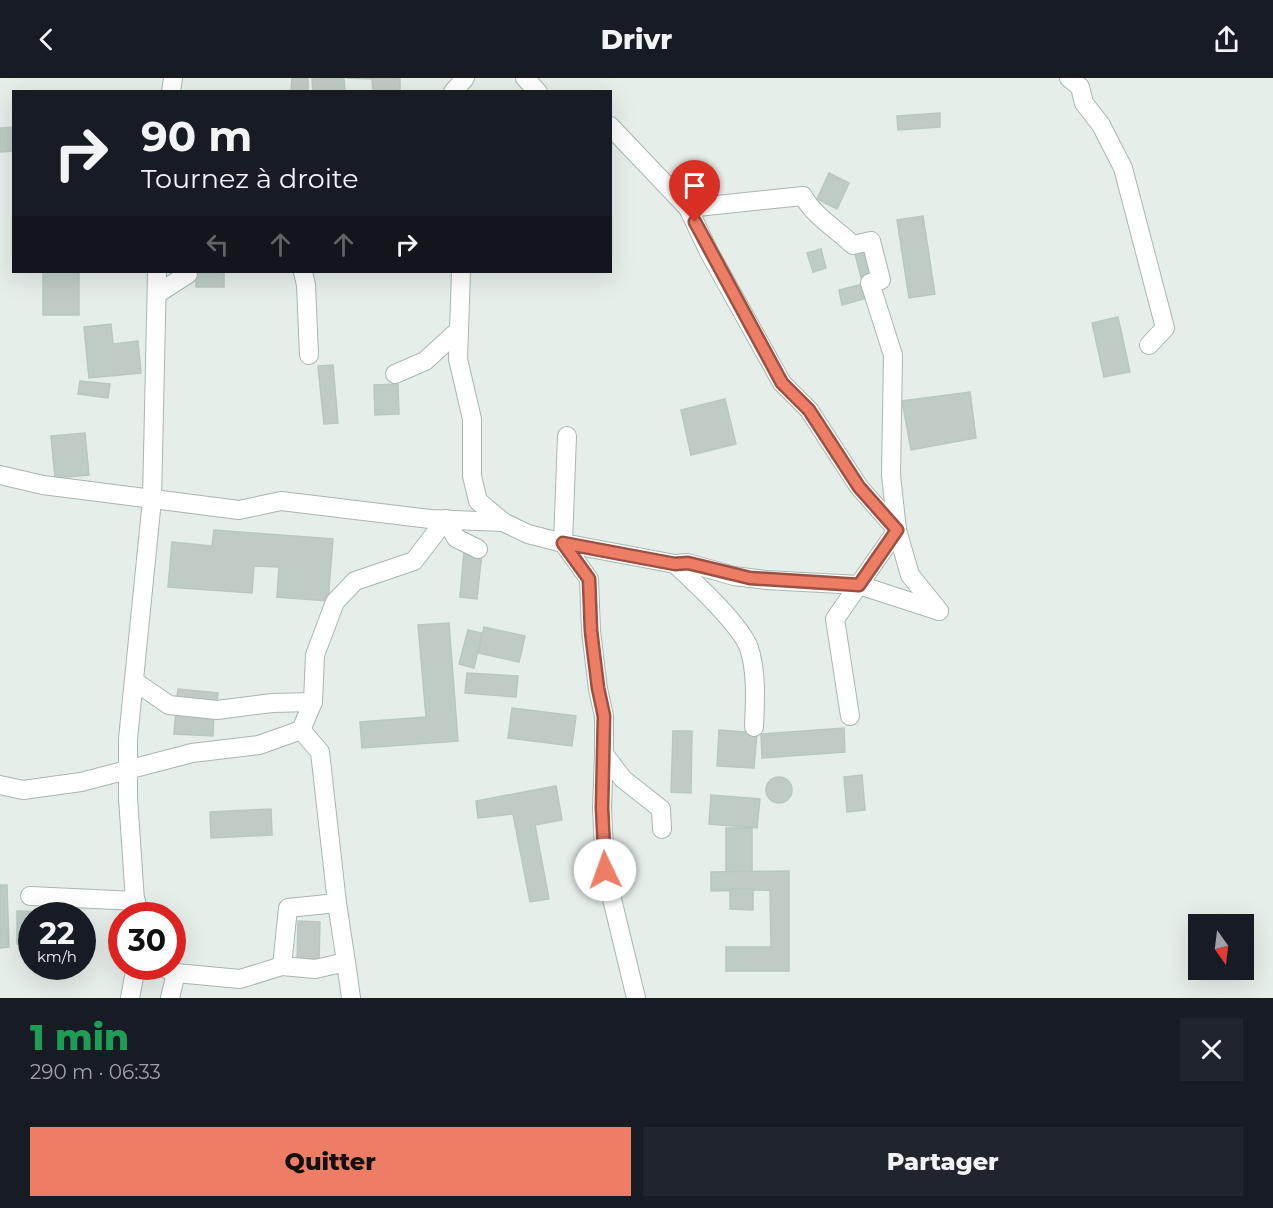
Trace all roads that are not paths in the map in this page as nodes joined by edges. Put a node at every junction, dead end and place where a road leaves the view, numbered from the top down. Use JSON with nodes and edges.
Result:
{"nodes":[{"id":1,"x":465,"y":78,"type":"edge"},
{"id":2,"x":525,"y":78,"type":"edge"},
{"id":3,"x":1069,"y":78,"type":"edge"},
{"id":4,"x":455,"y":90,"type":"edge"},
{"id":5,"x":536,"y":90,"type":"edge"},
{"id":6,"x":612,"y":128,"type":"edge"},
{"id":7,"x":688,"y":208,"type":"junction"},
{"id":8,"x":157,"y":273,"type":"edge"},
{"id":9,"x":303,"y":273,"type":"edge"},
{"id":10,"x":461,"y":273,"type":"edge"},
{"id":11,"x":188,"y":274,"type":"dead end"},
{"id":12,"x":156,"y":294,"type":"junction"},
{"id":13,"x":459,"y":330,"type":"junction"},
{"id":14,"x":1149,"y":345,"type":"dead end"},
{"id":15,"x":309,"y":354,"type":"dead end"},
{"id":16,"x":395,"y":374,"type":"dead end"},
{"id":17,"x":567,"y":436,"type":"dead end"},
{"id":18,"x":0,"y":475,"type":"edge"},
{"id":19,"x":152,"y":500,"type":"junction"},
{"id":20,"x":446,"y":519,"type":"junction"},
{"id":21,"x":503,"y":522,"type":"junction"},
{"id":22,"x":897,"y":530,"type":"junction"},
{"id":23,"x":563,"y":543,"type":"junction"},
{"id":24,"x":478,"y":549,"type":"dead end"},
{"id":25,"x":675,"y":564,"type":"junction"},
{"id":26,"x":859,"y":585,"type":"junction"},
{"id":27,"x":134,"y":681,"type":"junction"},
{"id":28,"x":313,"y":702,"type":"junction"},
{"id":29,"x":850,"y":716,"type":"dead end"},
{"id":30,"x":754,"y":727,"type":"dead end"},
{"id":31,"x":301,"y":730,"type":"junction"},
{"id":32,"x":604,"y":754,"type":"junction"},
{"id":33,"x":130,"y":770,"type":"junction"},
{"id":34,"x":0,"y":785,"type":"edge"},
{"id":35,"x":662,"y":829,"type":"dead end"},
{"id":36,"x":30,"y":896,"type":"dead end"},
{"id":37,"x":136,"y":902,"type":"edge"},
{"id":38,"x":338,"y":903,"type":"junction"},
{"id":39,"x":108,"y":905,"type":"edge"},
{"id":40,"x":346,"y":962,"type":"junction"},
{"id":41,"x":282,"y":966,"type":"junction"},
{"id":42,"x":186,"y":972,"type":"edge"},
{"id":43,"x":133,"y":980,"type":"edge"},
{"id":44,"x":169,"y":980,"type":"edge"},
{"id":45,"x":130,"y":998,"type":"edge"},
{"id":46,"x":170,"y":998,"type":"edge"},
{"id":47,"x":351,"y":998,"type":"edge"},
{"id":48,"x":636,"y":998,"type":"edge"}],
"edges":[{"from":1,"to":4,"type":"street"},
{"from":2,"to":5,"type":"street"},
{"from":3,"to":14,"type":"street"},
{"from":6,"to":7,"type":"street"},
{"from":7,"to":22,"type":"street"},
{"from":7,"to":22,"type":"street"},
{"from":8,"to":12,"type":"street"},
{"from":9,"to":15,"type":"street"},
{"from":10,"to":13,"type":"street"},
{"from":11,"to":12,"type":"street"},
{"from":12,"to":19,"type":"street"},
{"from":13,"to":16,"type":"street"},
{"from":13,"to":21,"type":"street"},
{"from":17,"to":23,"type":"street"},
{"from":18,"to":19,"type":"street"},
{"from":19,"to":20,"type":"street"},
{"from":19,"to":27,"type":"street"},
{"from":20,"to":21,"type":"street"},
{"from":20,"to":24,"type":"street"},
{"from":20,"to":28,"type":"street"},
{"from":21,"to":23,"type":"street"},
{"from":22,"to":26,"type":"street"},
{"from":22,"to":26,"type":"street"},
{"from":23,"to":25,"type":"street"},
{"from":23,"to":32,"type":"street"},
{"from":25,"to":26,"type":"street"},
{"from":25,"to":30,"type":"street"},
{"from":26,"to":29,"type":"street"},
{"from":27,"to":28,"type":"street"},
{"from":27,"to":33,"type":"street"},
{"from":28,"to":31,"type":"street"},
{"from":31,"to":33,"type":"street"},
{"from":31,"to":38,"type":"street"},
{"from":32,"to":35,"type":"street"},
{"from":32,"to":48,"type":"street"},
{"from":33,"to":34,"type":"street"},
{"from":33,"to":37,"type":"street"},
{"from":36,"to":39,"type":"street"},
{"from":38,"to":40,"type":"street"},
{"from":38,"to":41,"type":"street"},
{"from":40,"to":41,"type":"street"},
{"from":40,"to":47,"type":"street"},
{"from":41,"to":42,"type":"street"},
{"from":43,"to":45,"type":"street"},
{"from":44,"to":46,"type":"street"}]}
